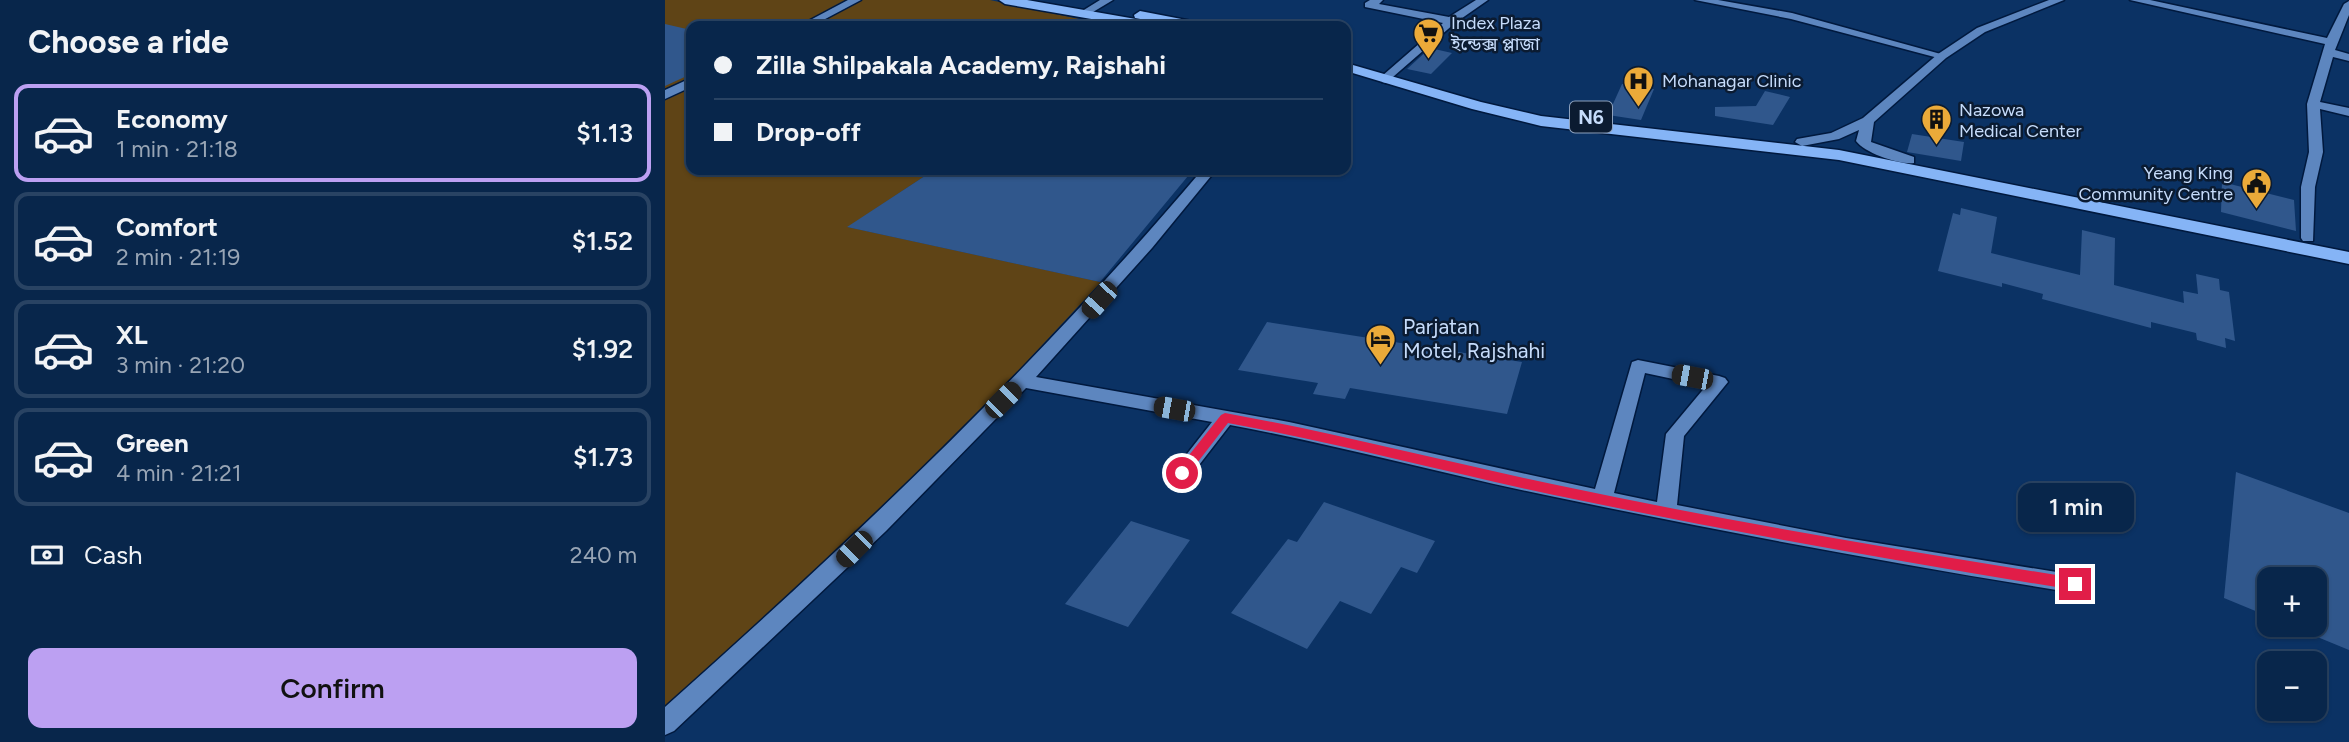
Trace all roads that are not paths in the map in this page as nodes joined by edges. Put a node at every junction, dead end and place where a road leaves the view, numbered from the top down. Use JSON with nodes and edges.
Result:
{"nodes":[{"id":1,"x":856,"y":0,"type":"edge"},
{"id":2,"x":1005,"y":0,"type":"edge"},
{"id":3,"x":1055,"y":0,"type":"edge"},
{"id":4,"x":1108,"y":0,"type":"edge"},
{"id":5,"x":1378,"y":0,"type":"edge"},
{"id":6,"x":1483,"y":0,"type":"edge"},
{"id":7,"x":1700,"y":0,"type":"edge"},
{"id":8,"x":2059,"y":0,"type":"edge"},
{"id":9,"x":2135,"y":0,"type":"edge"},
{"id":10,"x":2349,"y":4,"type":"edge"},
{"id":11,"x":1089,"y":10,"type":"junction"},
{"id":12,"x":2345,"y":18,"type":"edge"},
{"id":13,"x":814,"y":21,"type":"edge"},
{"id":14,"x":1133,"y":21,"type":"edge"},
{"id":15,"x":1164,"y":21,"type":"edge"},
{"id":16,"x":1451,"y":21,"type":"junction"},
{"id":17,"x":2330,"y":47,"type":"junction"},
{"id":18,"x":1942,"y":56,"type":"junction"},
{"id":19,"x":2349,"y":58,"type":"edge"},
{"id":20,"x":1351,"y":59,"type":"edge"},
{"id":21,"x":1351,"y":69,"type":"edge"},
{"id":22,"x":1391,"y":75,"type":"junction"},
{"id":23,"x":686,"y":84,"type":"edge"},
{"id":24,"x":665,"y":95,"type":"edge"},
{"id":25,"x":2313,"y":104,"type":"junction"},
{"id":26,"x":2349,"y":112,"type":"edge"},
{"id":27,"x":1868,"y":121,"type":"junction"},
{"id":28,"x":1802,"y":142,"type":"junction"},
{"id":29,"x":1909,"y":160,"type":"junction"},
{"id":30,"x":1205,"y":175,"type":"edge"},
{"id":31,"x":2308,"y":238,"type":"junction"},
{"id":32,"x":2349,"y":247,"type":"edge"},
{"id":33,"x":2349,"y":258,"type":"edge"},
{"id":34,"x":1021,"y":381,"type":"junction"},
{"id":35,"x":1225,"y":418,"type":"junction"},
{"id":36,"x":1182,"y":473,"type":"dead end"},
{"id":37,"x":1602,"y":499,"type":"junction"},
{"id":38,"x":1666,"y":512,"type":"junction"},
{"id":39,"x":2075,"y":584,"type":"dead end"},
{"id":40,"x":665,"y":723,"type":"edge"}],
"edges":[{"from":1,"to":13,"type":"street"},
{"from":2,"to":11,"type":"highway"},
{"from":3,"to":11,"type":"highway"},
{"from":4,"to":11,"type":"street"},
{"from":5,"to":16,"type":"street"},
{"from":6,"to":16,"type":"street"},
{"from":7,"to":18,"type":"street"},
{"from":8,"to":18,"type":"street"},
{"from":9,"to":17,"type":"street"},
{"from":10,"to":12,"type":"street"},
{"from":11,"to":14,"type":"highway"},
{"from":11,"to":15,"type":"highway"},
{"from":12,"to":17,"type":"street"},
{"from":16,"to":22,"type":"street"},
{"from":17,"to":19,"type":"street"},
{"from":17,"to":25,"type":"street"},
{"from":18,"to":27,"type":"street"},
{"from":20,"to":22,"type":"highway","number":"N6"},
{"from":21,"to":22,"type":"highway","number":"N6"},
{"from":22,"to":28,"type":"highway","number":"N6"},
{"from":22,"to":33,"type":"highway","number":"N6"},
{"from":23,"to":24,"type":"street"},
{"from":25,"to":26,"type":"street"},
{"from":25,"to":31,"type":"street"},
{"from":27,"to":28,"type":"street"},
{"from":27,"to":29,"type":"street"},
{"from":28,"to":29,"type":"highway","number":"N6"},
{"from":29,"to":31,"type":"highway","number":"N6"},
{"from":30,"to":34,"type":"street"},
{"from":31,"to":32,"type":"highway","number":"N6"},
{"from":34,"to":35,"type":"street"},
{"from":34,"to":40,"type":"street"},
{"from":35,"to":36,"type":"street"},
{"from":35,"to":37,"type":"street"},
{"from":37,"to":38,"type":"street"},
{"from":37,"to":38,"type":"street"},
{"from":38,"to":39,"type":"street"}]}
